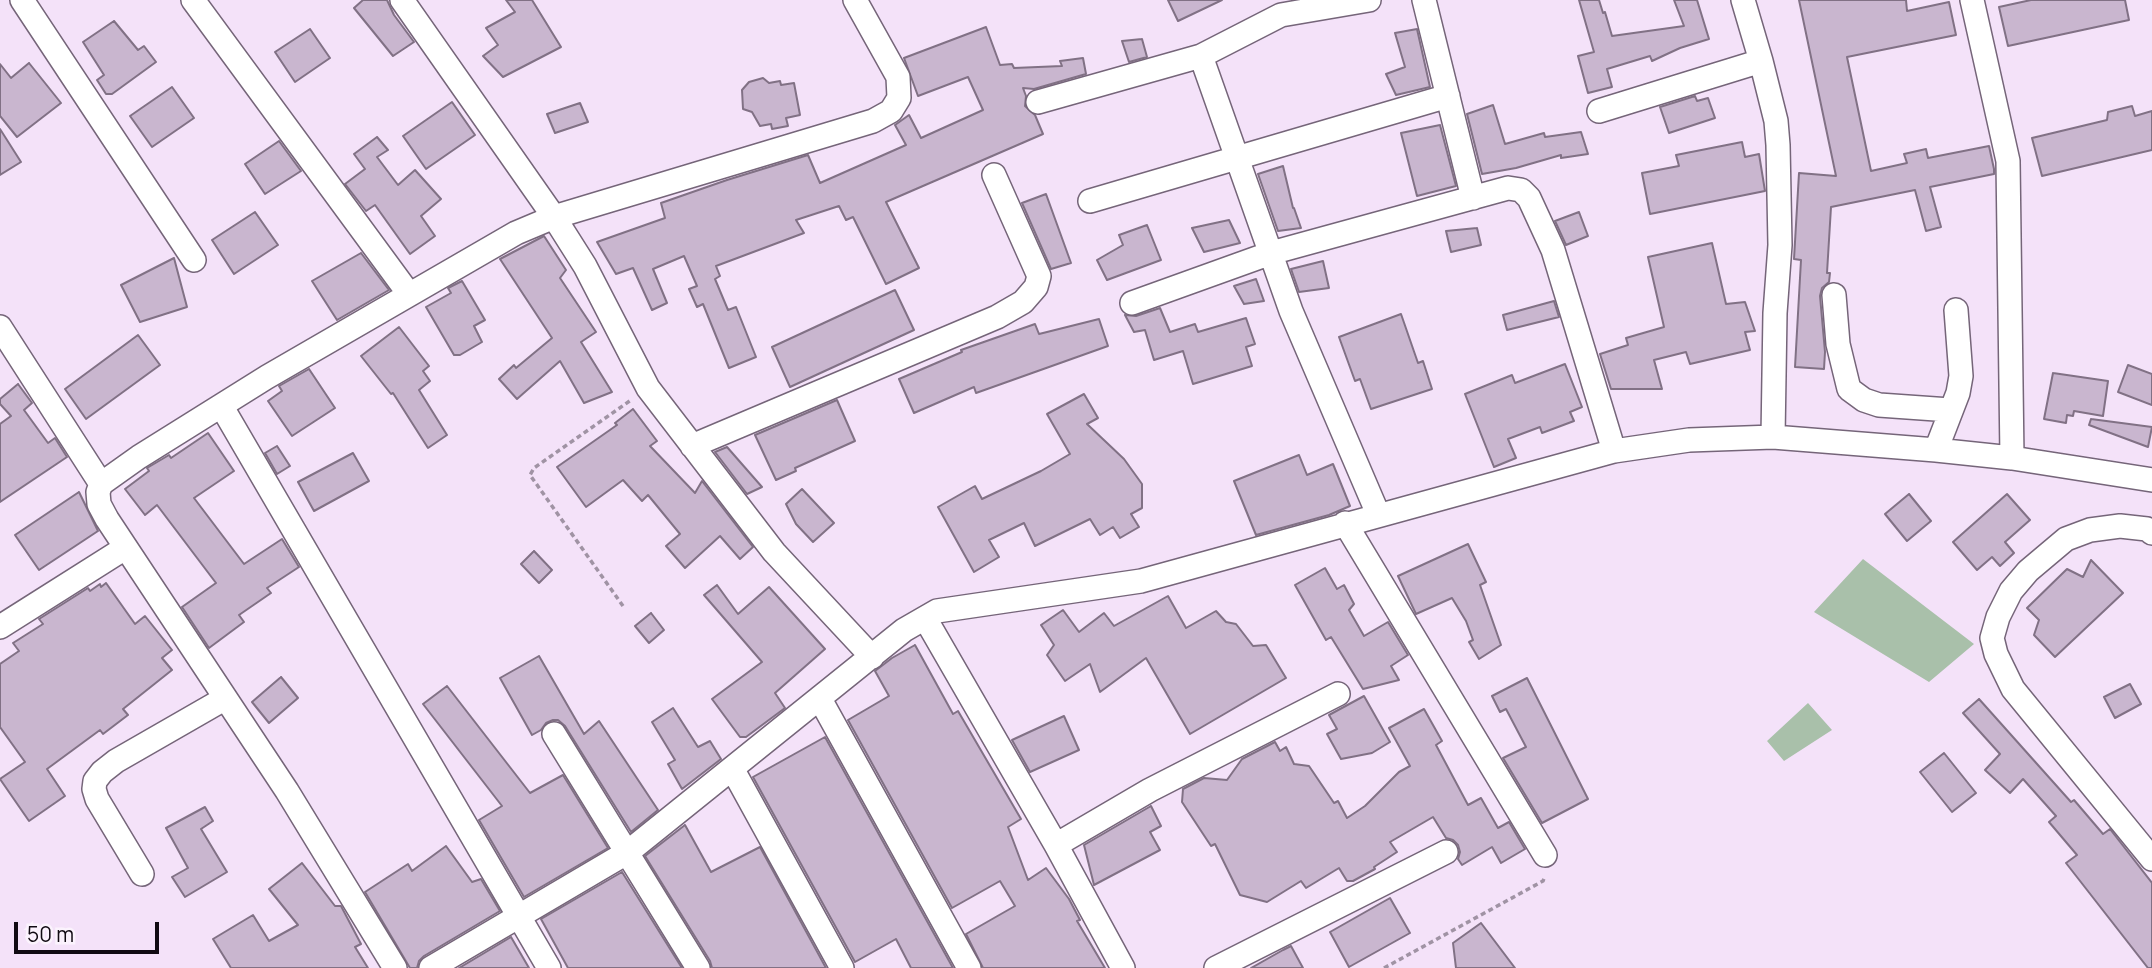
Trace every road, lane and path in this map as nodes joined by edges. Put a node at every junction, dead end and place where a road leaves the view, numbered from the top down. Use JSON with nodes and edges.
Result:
{"nodes":[{"id":1,"x":22,"y":0,"type":"edge"},
{"id":2,"x":192,"y":0,"type":"edge"},
{"id":3,"x":402,"y":0,"type":"edge"},
{"id":4,"x":855,"y":0,"type":"edge"},
{"id":5,"x":1369,"y":0,"type":"edge"},
{"id":6,"x":1424,"y":0,"type":"edge"},
{"id":7,"x":1744,"y":0,"type":"edge"},
{"id":8,"x":1972,"y":0,"type":"edge"},
{"id":9,"x":1277,"y":8,"type":"edge"},
{"id":10,"x":1201,"y":55,"type":"junction"},
{"id":11,"x":1761,"y":61,"type":"junction"},
{"id":12,"x":1448,"y":96,"type":"junction"},
{"id":13,"x":1038,"y":102,"type":"dead end"},
{"id":14,"x":1600,"y":111,"type":"dead end"},
{"id":15,"x":1236,"y":156,"type":"junction"},
{"id":16,"x":994,"y":175,"type":"dead end"},
{"id":17,"x":1473,"y":198,"type":"junction"},
{"id":18,"x":1090,"y":201,"type":"dead end"},
{"id":19,"x":554,"y":217,"type":"junction"},
{"id":20,"x":1270,"y":253,"type":"junction"},
{"id":21,"x":194,"y":260,"type":"dead end"},
{"id":22,"x":409,"y":294,"type":"junction"},
{"id":23,"x":1834,"y":295,"type":"dead end"},
{"id":24,"x":1132,"y":303,"type":"dead end"},
{"id":25,"x":1956,"y":310,"type":"dead end"},
{"id":26,"x":0,"y":327,"type":"edge"},
{"id":27,"x":648,"y":388,"type":"junction"},
{"id":28,"x":222,"y":407,"type":"junction"},
{"id":29,"x":1950,"y":410,"type":"junction"},
{"id":30,"x":1773,"y":437,"type":"junction"},
{"id":31,"x":692,"y":446,"type":"junction"},
{"id":32,"x":1936,"y":450,"type":"junction"},
{"id":33,"x":1614,"y":451,"type":"junction"},
{"id":34,"x":2012,"y":458,"type":"junction"},
{"id":35,"x":2152,"y":480,"type":"edge"},
{"id":36,"x":102,"y":484,"type":"junction"},
{"id":37,"x":1378,"y":514,"type":"junction"},
{"id":38,"x":1345,"y":523,"type":"junction"},
{"id":39,"x":2152,"y":533,"type":"edge"},
{"id":40,"x":125,"y":548,"type":"junction"},
{"id":41,"x":623,"y":606,"type":"dead end"},
{"id":42,"x":925,"y":618,"type":"junction"},
{"id":43,"x":0,"y":627,"type":"edge"},
{"id":44,"x":872,"y":657,"type":"junction"},
{"id":45,"x":1338,"y":694,"type":"dead end"},
{"id":46,"x":224,"y":699,"type":"junction"},
{"id":47,"x":820,"y":699,"type":"junction"},
{"id":48,"x":554,"y":734,"type":"dead end"},
{"id":49,"x":733,"y":770,"type":"junction"},
{"id":50,"x":1056,"y":845,"type":"junction"},
{"id":51,"x":628,"y":852,"type":"junction"},
{"id":52,"x":1446,"y":852,"type":"dead end"},
{"id":53,"x":1545,"y":855,"type":"joint"},
{"id":54,"x":2152,"y":859,"type":"edge"},
{"id":55,"x":142,"y":874,"type":"dead end"},
{"id":56,"x":519,"y":916,"type":"junction"},
{"id":57,"x":394,"y":968,"type":"edge"},
{"id":58,"x":430,"y":968,"type":"edge"},
{"id":59,"x":549,"y":968,"type":"edge"},
{"id":60,"x":698,"y":968,"type":"edge"},
{"id":61,"x":842,"y":968,"type":"edge"},
{"id":62,"x":970,"y":968,"type":"edge"},
{"id":63,"x":1123,"y":968,"type":"edge"},
{"id":64,"x":1217,"y":968,"type":"edge"},
{"id":65,"x":1384,"y":968,"type":"edge"}],
"edges":[{"from":1,"to":21,"type":"street"},
{"from":2,"to":22,"type":"street"},
{"from":3,"to":19,"type":"street"},
{"from":4,"to":19,"type":"street"},
{"from":5,"to":9,"type":"street"},
{"from":6,"to":12,"type":"street"},
{"from":7,"to":11,"type":"street"},
{"from":8,"to":34,"type":"street"},
{"from":9,"to":10,"type":"street"},
{"from":10,"to":13,"type":"street"},
{"from":10,"to":15,"type":"street"},
{"from":11,"to":14,"type":"street"},
{"from":11,"to":30,"type":"street"},
{"from":12,"to":15,"type":"street"},
{"from":12,"to":17,"type":"street"},
{"from":15,"to":18,"type":"street"},
{"from":15,"to":20,"type":"street"},
{"from":16,"to":31,"type":"street"},
{"from":17,"to":20,"type":"street"},
{"from":17,"to":33,"type":"street"},
{"from":19,"to":22,"type":"street"},
{"from":19,"to":27,"type":"street"},
{"from":20,"to":24,"type":"street"},
{"from":20,"to":37,"type":"street"},
{"from":22,"to":28,"type":"street"},
{"from":23,"to":29,"type":"street"},
{"from":25,"to":29,"type":"street"},
{"from":26,"to":36,"type":"street"},
{"from":27,"to":31,"type":"street"},
{"from":27,"to":41,"type":"path"},
{"from":28,"to":36,"type":"street"},
{"from":28,"to":56,"type":"street"},
{"from":29,"to":32,"type":"street"},
{"from":30,"to":32,"type":"street"},
{"from":30,"to":33,"type":"street"},
{"from":31,"to":44,"type":"street"},
{"from":32,"to":34,"type":"street"},
{"from":33,"to":37,"type":"street"},
{"from":34,"to":35,"type":"street"},
{"from":36,"to":40,"type":"street"},
{"from":37,"to":38,"type":"street"},
{"from":38,"to":42,"type":"street"},
{"from":38,"to":53,"type":"street"},
{"from":39,"to":54,"type":"street"},
{"from":40,"to":43,"type":"street"},
{"from":40,"to":46,"type":"street"},
{"from":42,"to":44,"type":"street"},
{"from":42,"to":50,"type":"street"},
{"from":44,"to":47,"type":"street"},
{"from":45,"to":50,"type":"street"},
{"from":46,"to":55,"type":"street"},
{"from":46,"to":57,"type":"street"},
{"from":47,"to":49,"type":"street"},
{"from":47,"to":62,"type":"street"},
{"from":48,"to":51,"type":"street"},
{"from":49,"to":51,"type":"street"},
{"from":49,"to":61,"type":"street"},
{"from":50,"to":63,"type":"street"},
{"from":51,"to":56,"type":"street"},
{"from":51,"to":60,"type":"street"},
{"from":52,"to":64,"type":"street"},
{"from":53,"to":65,"type":"path"},
{"from":56,"to":58,"type":"street"},
{"from":56,"to":59,"type":"street"}]}
